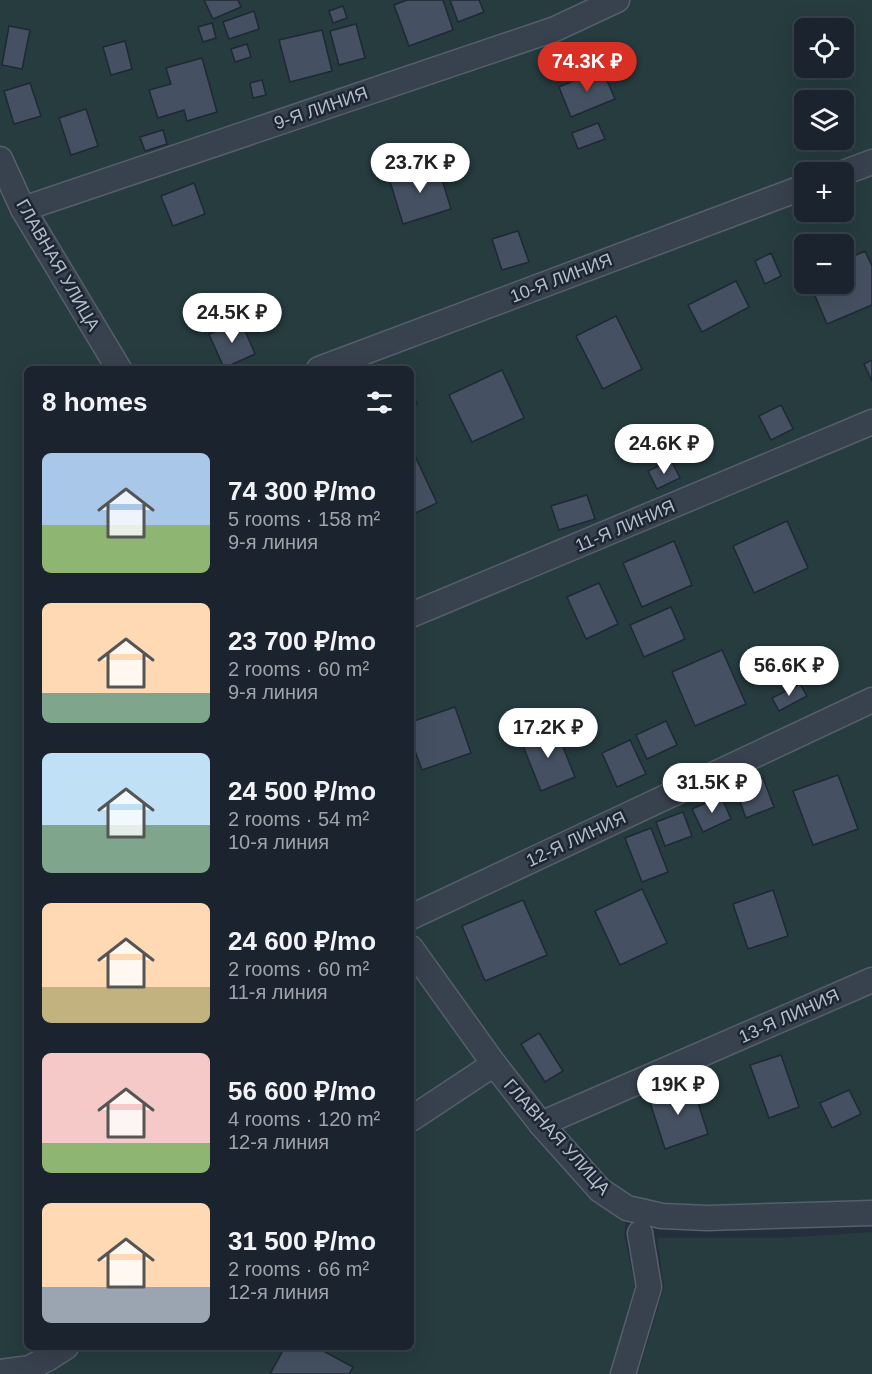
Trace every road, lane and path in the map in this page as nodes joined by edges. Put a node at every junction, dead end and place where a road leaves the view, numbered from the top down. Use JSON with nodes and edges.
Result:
{"nodes":[{"id":1,"x":616,"y":0,"type":"edge"},
{"id":2,"x":0,"y":159,"type":"edge"},
{"id":3,"x":872,"y":162,"type":"edge"},
{"id":4,"x":854,"y":168,"type":"edge"},
{"id":5,"x":794,"y":191,"type":"edge"},
{"id":6,"x":23,"y":209,"type":"junction"},
{"id":7,"x":117,"y":366,"type":"edge"},
{"id":8,"x":327,"y":366,"type":"edge"},
{"id":9,"x":872,"y":422,"type":"edge"},
{"id":10,"x":414,"y":614,"type":"edge"},
{"id":11,"x":872,"y":700,"type":"edge"},
{"id":12,"x":414,"y":916,"type":"edge"},
{"id":13,"x":414,"y":952,"type":"edge"},
{"id":14,"x":872,"y":980,"type":"edge"},
{"id":15,"x":494,"y":1064,"type":"junction"},
{"id":16,"x":414,"y":1117,"type":"edge"},
{"id":17,"x":541,"y":1124,"type":"junction"},
{"id":18,"x":872,"y":1213,"type":"edge"},
{"id":19,"x":640,"y":1233,"type":"dead end"},
{"id":20,"x":61,"y":1350,"type":"edge"},
{"id":21,"x":0,"y":1372,"type":"edge"},
{"id":22,"x":623,"y":1374,"type":"edge"}],
"edges":[{"from":1,"to":6,"type":"street","name":"9-Я ЛИНИЯ"},
{"from":2,"to":6,"type":"street","name":"ГЛАВНАЯ УЛИЦА"},
{"from":3,"to":4,"type":"street"},
{"from":5,"to":8,"type":"street","name":"10-Я ЛИНИЯ"},
{"from":6,"to":7,"type":"street","name":"ГЛАВНАЯ УЛИЦА"},
{"from":9,"to":10,"type":"street","name":"11-Я ЛИНИЯ"},
{"from":11,"to":12,"type":"street","name":"12-Я ЛИНИЯ"},
{"from":13,"to":15,"type":"street","name":"ГЛАВНАЯ УЛИЦА"},
{"from":14,"to":17,"type":"street","name":"13-Я ЛИНИЯ"},
{"from":15,"to":16,"type":"street"},
{"from":15,"to":17,"type":"street","name":"ГЛАВНАЯ УЛИЦА"},
{"from":17,"to":18,"type":"street","name":"ГЛАВНАЯ УЛИЦА"},
{"from":19,"to":22,"type":"street"},
{"from":20,"to":21,"type":"street"}]}
